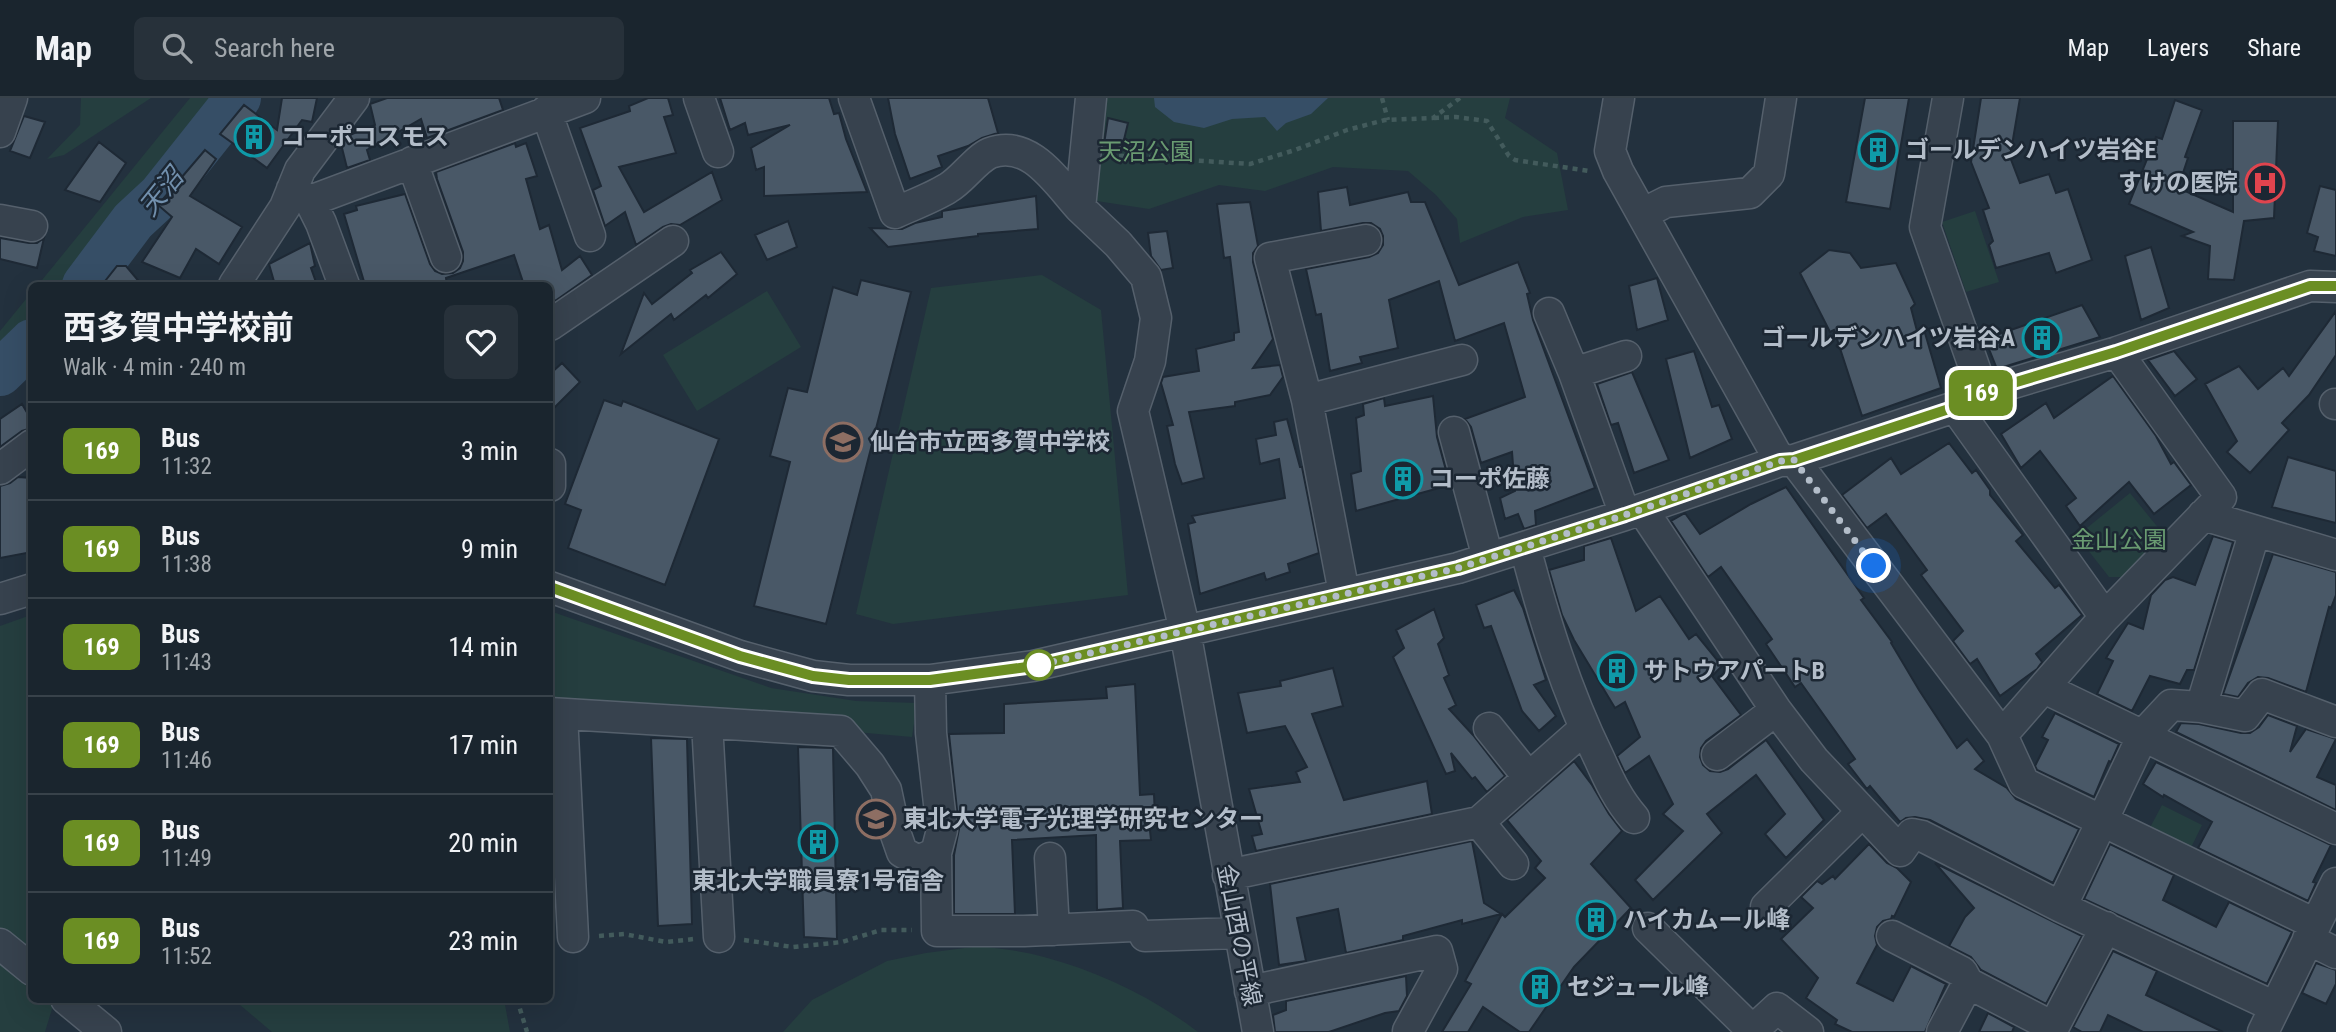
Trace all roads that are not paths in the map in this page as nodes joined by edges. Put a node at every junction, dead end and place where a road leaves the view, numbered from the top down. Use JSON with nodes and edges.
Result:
{"nodes":[{"id":1,"x":12,"y":98,"type":"edge"},
{"id":2,"x":354,"y":98,"type":"edge"},
{"id":3,"x":584,"y":98,"type":"edge"},
{"id":4,"x":699,"y":98,"type":"edge"},
{"id":5,"x":854,"y":98,"type":"edge"},
{"id":6,"x":1091,"y":98,"type":"edge"},
{"id":7,"x":1619,"y":98,"type":"edge"},
{"id":8,"x":1782,"y":98,"type":"edge"},
{"id":9,"x":1948,"y":98,"type":"edge"},
{"id":10,"x":541,"y":108,"type":"edge"},
{"id":11,"x":0,"y":132,"type":"edge"},
{"id":12,"x":718,"y":152,"type":"dead end"},
{"id":13,"x":412,"y":162,"type":"junction"},
{"id":14,"x":301,"y":195,"type":"junction"},
{"id":15,"x":1080,"y":208,"type":"junction"},
{"id":16,"x":1642,"y":214,"type":"junction"},
{"id":17,"x":0,"y":219,"type":"edge"},
{"id":18,"x":32,"y":226,"type":"dead end"},
{"id":19,"x":590,"y":236,"type":"dead end"},
{"id":20,"x":1366,"y":240,"type":"dead end"},
{"id":21,"x":673,"y":241,"type":"dead end"},
{"id":22,"x":446,"y":257,"type":"dead end"},
{"id":23,"x":236,"y":282,"type":"edge"},
{"id":24,"x":343,"y":282,"type":"edge"},
{"id":25,"x":2336,"y":286,"type":"edge"},
{"id":26,"x":1549,"y":313,"type":"dead end"},
{"id":27,"x":553,"y":323,"type":"edge"},
{"id":28,"x":2116,"y":352,"type":"junction"},
{"id":29,"x":1626,"y":356,"type":"dead end"},
{"id":30,"x":1462,"y":360,"type":"dead end"},
{"id":31,"x":1574,"y":373,"type":"junction"},
{"id":32,"x":1983,"y":392,"type":"junction"},
{"id":33,"x":1307,"y":400,"type":"junction"},
{"id":34,"x":1955,"y":407,"type":"junction"},
{"id":35,"x":1454,"y":432,"type":"dead end"},
{"id":36,"x":28,"y":448,"type":"edge"},
{"id":37,"x":1787,"y":461,"type":"junction"},
{"id":38,"x":0,"y":468,"type":"edge"},
{"id":39,"x":1633,"y":512,"type":"junction"},
{"id":40,"x":2203,"y":515,"type":"junction"},
{"id":41,"x":2255,"y":530,"type":"junction"},
{"id":42,"x":1525,"y":547,"type":"junction"},
{"id":43,"x":2336,"y":555,"type":"edge"},
{"id":44,"x":1488,"y":558,"type":"junction"},
{"id":45,"x":553,"y":588,"type":"edge"},
{"id":46,"x":28,"y":590,"type":"edge"},
{"id":47,"x":1345,"y":593,"type":"junction"},
{"id":48,"x":0,"y":599,"type":"edge"},
{"id":49,"x":2105,"y":617,"type":"junction"},
{"id":50,"x":1185,"y":631,"type":"junction"},
{"id":51,"x":930,"y":680,"type":"junction"},
{"id":52,"x":2044,"y":688,"type":"junction"},
{"id":53,"x":2201,"y":707,"type":"junction"},
{"id":54,"x":1776,"y":710,"type":"junction"},
{"id":55,"x":556,"y":713,"type":"edge"},
{"id":56,"x":2336,"y":722,"type":"edge"},
{"id":57,"x":707,"y":723,"type":"junction"},
{"id":58,"x":1489,"y":728,"type":"dead end"},
{"id":59,"x":1584,"y":729,"type":"junction"},
{"id":60,"x":2143,"y":734,"type":"junction"},
{"id":61,"x":2002,"y":735,"type":"junction"},
{"id":62,"x":1717,"y":755,"type":"dead end"},
{"id":63,"x":1529,"y":778,"type":"junction"},
{"id":64,"x":1862,"y":813,"type":"junction"},
{"id":65,"x":1634,"y":818,"type":"dead end"},
{"id":66,"x":2101,"y":821,"type":"junction"},
{"id":67,"x":1479,"y":822,"type":"junction"},
{"id":68,"x":2336,"y":829,"type":"edge"},
{"id":69,"x":936,"y":853,"type":"junction"},
{"id":70,"x":1050,"y":858,"type":"dead end"},
{"id":71,"x":1513,"y":864,"type":"dead end"},
{"id":72,"x":1228,"y":875,"type":"junction"},
{"id":73,"x":2336,"y":883,"type":"edge"},
{"id":74,"x":1766,"y":907,"type":"dead end"},
{"id":75,"x":2062,"y":907,"type":"junction"},
{"id":76,"x":2106,"y":927,"type":"junction"},
{"id":77,"x":1647,"y":928,"type":"dead end"},
{"id":78,"x":1054,"y":930,"type":"junction"},
{"id":79,"x":2311,"y":932,"type":"junction"},
{"id":80,"x":1238,"y":933,"type":"junction"},
{"id":81,"x":1892,"y":936,"type":"dead end"},
{"id":82,"x":573,"y":937,"type":"dead end"},
{"id":83,"x":719,"y":937,"type":"dead end"},
{"id":84,"x":0,"y":944,"type":"edge"},
{"id":85,"x":2336,"y":953,"type":"edge"},
{"id":86,"x":28,"y":967,"type":"edge"},
{"id":87,"x":1968,"y":983,"type":"junction"},
{"id":88,"x":1250,"y":991,"type":"junction"},
{"id":89,"x":71,"y":1003,"type":"edge"},
{"id":90,"x":2269,"y":1020,"type":"edge"},
{"id":91,"x":2052,"y":1029,"type":"edge"},
{"id":92,"x":1408,"y":1031,"type":"edge"},
{"id":93,"x":1752,"y":1031,"type":"edge"},
{"id":94,"x":106,"y":1032,"type":"edge"},
{"id":95,"x":1258,"y":1032,"type":"edge"},
{"id":96,"x":1808,"y":1032,"type":"edge"},
{"id":97,"x":1942,"y":1032,"type":"edge"}],
"edges":[{"from":1,"to":11,"type":"street"},
{"from":2,"to":14,"type":"street"},
{"from":3,"to":10,"type":"street"},
{"from":4,"to":12,"type":"street"},
{"from":5,"to":15,"type":"street","name":"金山西の平線"},
{"from":6,"to":15,"type":"street"},
{"from":7,"to":16,"type":"street"},
{"from":8,"to":16,"type":"street"},
{"from":9,"to":32,"type":"street"},
{"from":10,"to":13,"type":"street"},
{"from":10,"to":19,"type":"street"},
{"from":13,"to":14,"type":"street"},
{"from":13,"to":22,"type":"street"},
{"from":14,"to":23,"type":"street"},
{"from":14,"to":24,"type":"street"},
{"from":15,"to":50,"type":"street","name":"金山西の平線"},
{"from":16,"to":37,"type":"street"},
{"from":17,"to":18,"type":"street"},
{"from":20,"to":33,"type":"street"},
{"from":21,"to":27,"type":"street"},
{"from":25,"to":28,"type":"street"},
{"from":26,"to":31,"type":"street"},
{"from":28,"to":32,"type":"street"},
{"from":28,"to":40,"type":"street"},
{"from":29,"to":31,"type":"street"},
{"from":30,"to":33,"type":"street"},
{"from":31,"to":39,"type":"street"},
{"from":32,"to":34,"type":"street"},
{"from":33,"to":47,"type":"street"},
{"from":34,"to":37,"type":"street"},
{"from":34,"to":49,"type":"street"},
{"from":35,"to":44,"type":"street"},
{"from":36,"to":38,"type":"street"},
{"from":37,"to":39,"type":"street"},
{"from":37,"to":61,"type":"street"},
{"from":39,"to":42,"type":"street"},
{"from":39,"to":54,"type":"street"},
{"from":40,"to":41,"type":"street"},
{"from":40,"to":49,"type":"street"},
{"from":41,"to":43,"type":"street"},
{"from":41,"to":53,"type":"street"},
{"from":42,"to":44,"type":"street"},
{"from":42,"to":59,"type":"street"},
{"from":44,"to":47,"type":"street"},
{"from":45,"to":51,"type":"street"},
{"from":46,"to":48,"type":"street"},
{"from":47,"to":50,"type":"street"},
{"from":49,"to":52,"type":"street"},
{"from":50,"to":51,"type":"street"},
{"from":50,"to":72,"type":"street","name":"金山西の平線"},
{"from":51,"to":69,"type":"street"},
{"from":52,"to":60,"type":"street"},
{"from":52,"to":61,"type":"street"},
{"from":53,"to":56,"type":"street"},
{"from":53,"to":60,"type":"street"},
{"from":54,"to":62,"type":"street"},
{"from":54,"to":64,"type":"street"},
{"from":55,"to":57,"type":"street"},
{"from":55,"to":82,"type":"street"},
{"from":57,"to":69,"type":"street"},
{"from":57,"to":83,"type":"street"},
{"from":58,"to":63,"type":"street"},
{"from":59,"to":63,"type":"street"},
{"from":59,"to":65,"type":"street"},
{"from":60,"to":66,"type":"street"},
{"from":60,"to":68,"type":"street"},
{"from":61,"to":66,"type":"street"},
{"from":63,"to":67,"type":"street"},
{"from":64,"to":74,"type":"street"},
{"from":64,"to":75,"type":"street"},
{"from":66,"to":75,"type":"street"},
{"from":66,"to":79,"type":"street"},
{"from":67,"to":71,"type":"street"},
{"from":67,"to":72,"type":"street"},
{"from":69,"to":78,"type":"street"},
{"from":70,"to":78,"type":"street"},
{"from":72,"to":80,"type":"street","name":"金山西の平線"},
{"from":73,"to":79,"type":"street"},
{"from":75,"to":76,"type":"street"},
{"from":76,"to":90,"type":"street"},
{"from":76,"to":91,"type":"street"},
{"from":77,"to":93,"type":"street"},
{"from":78,"to":80,"type":"street"},
{"from":79,"to":85,"type":"street"},
{"from":79,"to":90,"type":"street"},
{"from":80,"to":88,"type":"street","name":"金山西の平線"},
{"from":81,"to":87,"type":"street"},
{"from":84,"to":86,"type":"street"},
{"from":87,"to":91,"type":"street"},
{"from":87,"to":97,"type":"street"},
{"from":88,"to":92,"type":"street"},
{"from":88,"to":95,"type":"street","name":"金山西の平線"},
{"from":89,"to":94,"type":"street"},
{"from":93,"to":96,"type":"street"}]}
